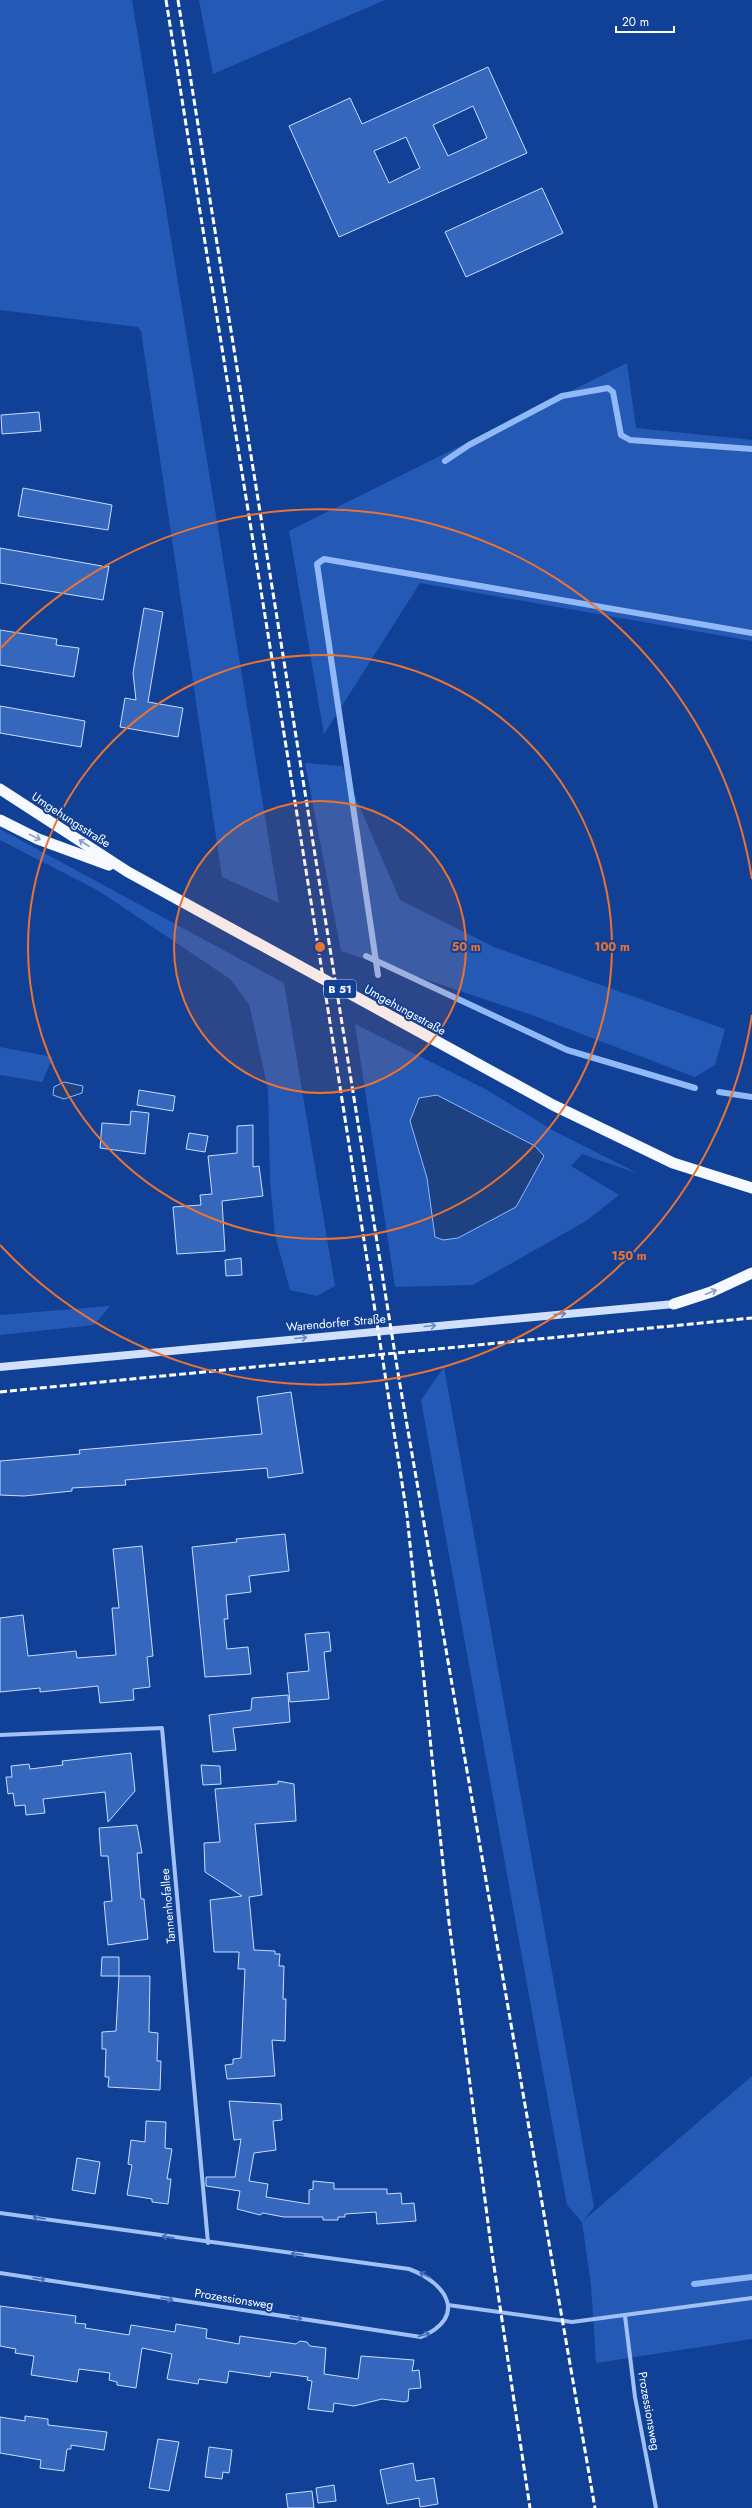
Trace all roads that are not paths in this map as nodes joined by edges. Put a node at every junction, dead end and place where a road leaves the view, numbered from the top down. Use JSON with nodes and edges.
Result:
{"nodes":[{"id":1,"x":0,"y":789,"type":"edge"},
{"id":2,"x":0,"y":820,"type":"edge"},
{"id":3,"x":128,"y":872,"type":"junction"},
{"id":4,"x":752,"y":1188,"type":"edge"},
{"id":5,"x":752,"y":1273,"type":"edge"},
{"id":6,"x":674,"y":1304,"type":"joint"},
{"id":7,"x":0,"y":1366,"type":"edge"},
{"id":8,"x":0,"y":1735,"type":"edge"},
{"id":9,"x":0,"y":2213,"type":"edge"},
{"id":10,"x":208,"y":2243,"type":"junction"},
{"id":11,"x":0,"y":2274,"type":"edge"},
{"id":12,"x":752,"y":2298,"type":"edge"},
{"id":13,"x":448,"y":2305,"type":"junction"},
{"id":14,"x":624,"y":2316,"type":"junction"},
{"id":15,"x":656,"y":2508,"type":"edge"}],
"edges":[{"from":3,"to":1,"type":"highway","name":"Umgehungsstraße","number":"B 51","one_way":true},
{"from":2,"to":3,"type":"highway","name":"Umgehungsstraße","number":"B 51","one_way":true},
{"from":3,"to":4,"type":"highway","name":"Umgehungsstraße","number":"B 51"},
{"from":6,"to":5,"type":"highway","one_way":true},
{"from":7,"to":6,"type":"main road","name":"Warendorfer Straße","one_way":true},
{"from":8,"to":10,"type":"street","name":"Tannenhofallee"},
{"from":10,"to":9,"type":"street","one_way":true},
{"from":13,"to":10,"type":"street","one_way":true},
{"from":11,"to":13,"type":"street","name":"Prozessionsweg","one_way":true},
{"from":12,"to":14,"type":"street"},
{"from":13,"to":14,"type":"street"},
{"from":14,"to":15,"type":"street","name":"Prozessionsweg"}]}
